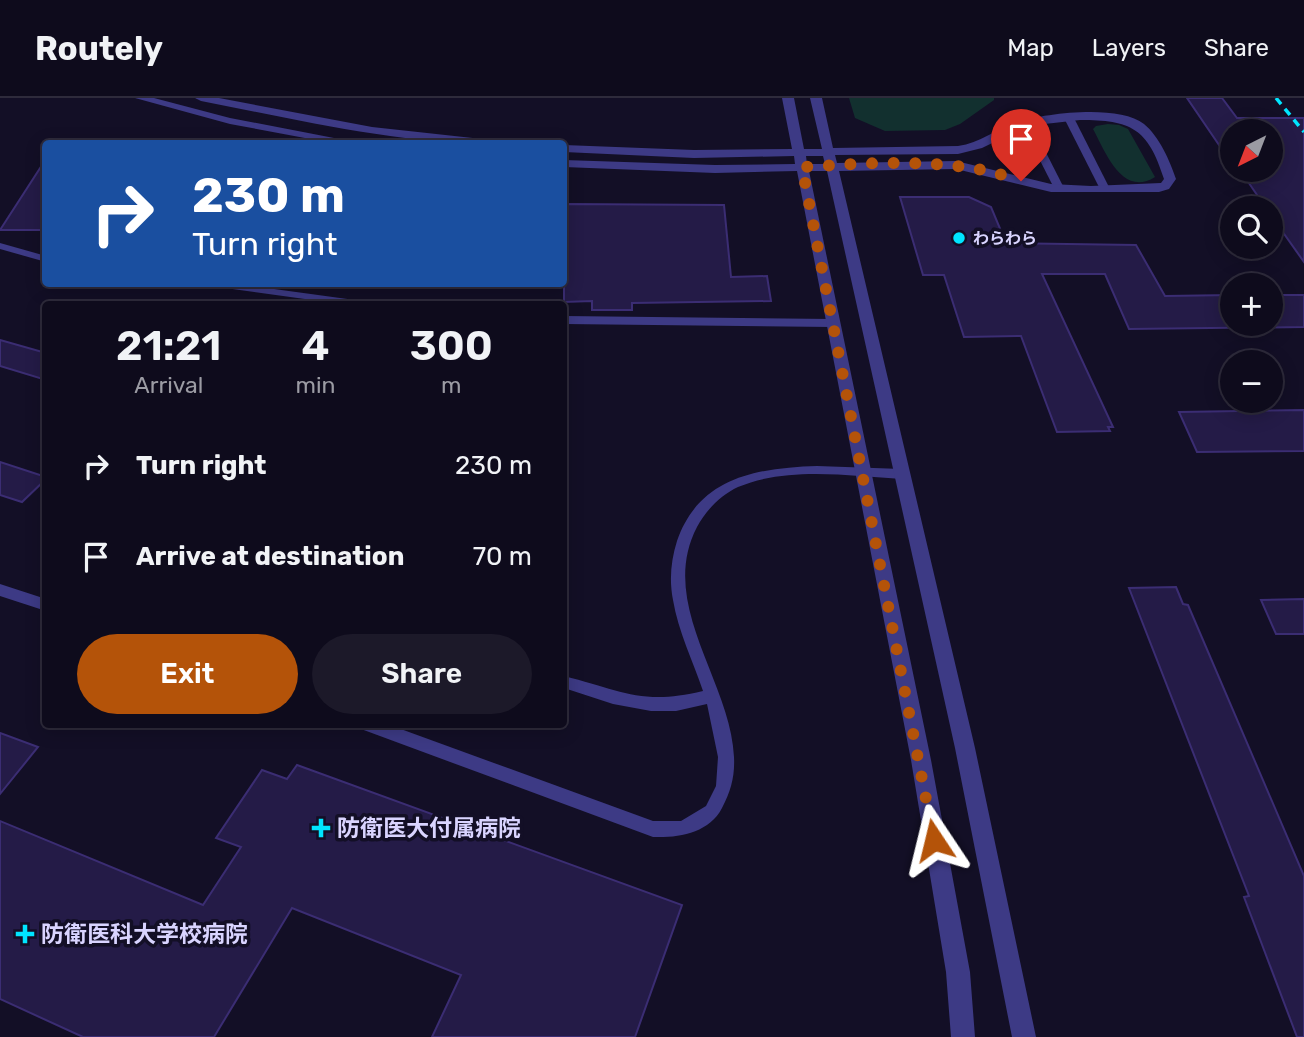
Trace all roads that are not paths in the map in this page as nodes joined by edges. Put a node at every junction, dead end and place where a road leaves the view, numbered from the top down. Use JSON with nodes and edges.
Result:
{"nodes":[{"id":1,"x":141,"y":98,"type":"edge"},
{"id":2,"x":201,"y":98,"type":"edge"},
{"id":3,"x":788,"y":98,"type":"edge"},
{"id":4,"x":816,"y":98,"type":"edge"},
{"id":5,"x":1069,"y":118,"type":"junction"},
{"id":6,"x":1026,"y":123,"type":"junction"},
{"id":7,"x":337,"y":140,"type":"edge"},
{"id":8,"x":457,"y":140,"type":"edge"},
{"id":9,"x":567,"y":149,"type":"edge"},
{"id":10,"x":830,"y":159,"type":"junction"},
{"id":11,"x":800,"y":160,"type":"junction"},
{"id":12,"x":567,"y":164,"type":"edge"},
{"id":13,"x":1059,"y":188,"type":"junction"},
{"id":14,"x":1105,"y":189,"type":"junction"},
{"id":15,"x":0,"y":246,"type":"edge"},
{"id":16,"x":42,"y":258,"type":"edge"},
{"id":17,"x":240,"y":287,"type":"edge"},
{"id":18,"x":340,"y":301,"type":"edge"},
{"id":19,"x":567,"y":320,"type":"edge"},
{"id":20,"x":832,"y":323,"type":"junction"},
{"id":21,"x":862,"y":472,"type":"junction"},
{"id":22,"x":902,"y":474,"type":"junction"},
{"id":23,"x":0,"y":590,"type":"edge"},
{"id":24,"x":42,"y":604,"type":"edge"},
{"id":25,"x":567,"y":683,"type":"edge"},
{"id":26,"x":712,"y":696,"type":"junction"},
{"id":27,"x":378,"y":728,"type":"edge"},
{"id":28,"x":963,"y":1037,"type":"edge"},
{"id":29,"x":1024,"y":1037,"type":"edge"}],
"edges":[{"from":1,"to":7,"type":"street"},
{"from":2,"to":8,"type":"street"},
{"from":3,"to":11,"type":"street"},
{"from":4,"to":10,"type":"street"},
{"from":5,"to":6,"type":"street"},
{"from":5,"to":14,"type":"lane"},
{"from":5,"to":14,"type":"street"},
{"from":6,"to":10,"type":"street"},
{"from":6,"to":13,"type":"lane"},
{"from":9,"to":11,"type":"street"},
{"from":10,"to":11,"type":"street"},
{"from":10,"to":13,"type":"street"},
{"from":10,"to":22,"type":"street"},
{"from":11,"to":12,"type":"street"},
{"from":11,"to":20,"type":"street"},
{"from":13,"to":14,"type":"street"},
{"from":15,"to":16,"type":"lane"},
{"from":17,"to":18,"type":"lane"},
{"from":19,"to":20,"type":"lane"},
{"from":20,"to":21,"type":"street"},
{"from":21,"to":22,"type":"lane"},
{"from":21,"to":26,"type":"lane"},
{"from":21,"to":28,"type":"street"},
{"from":22,"to":29,"type":"street"},
{"from":23,"to":24,"type":"lane"},
{"from":25,"to":26,"type":"lane"},
{"from":26,"to":27,"type":"lane"}]}
